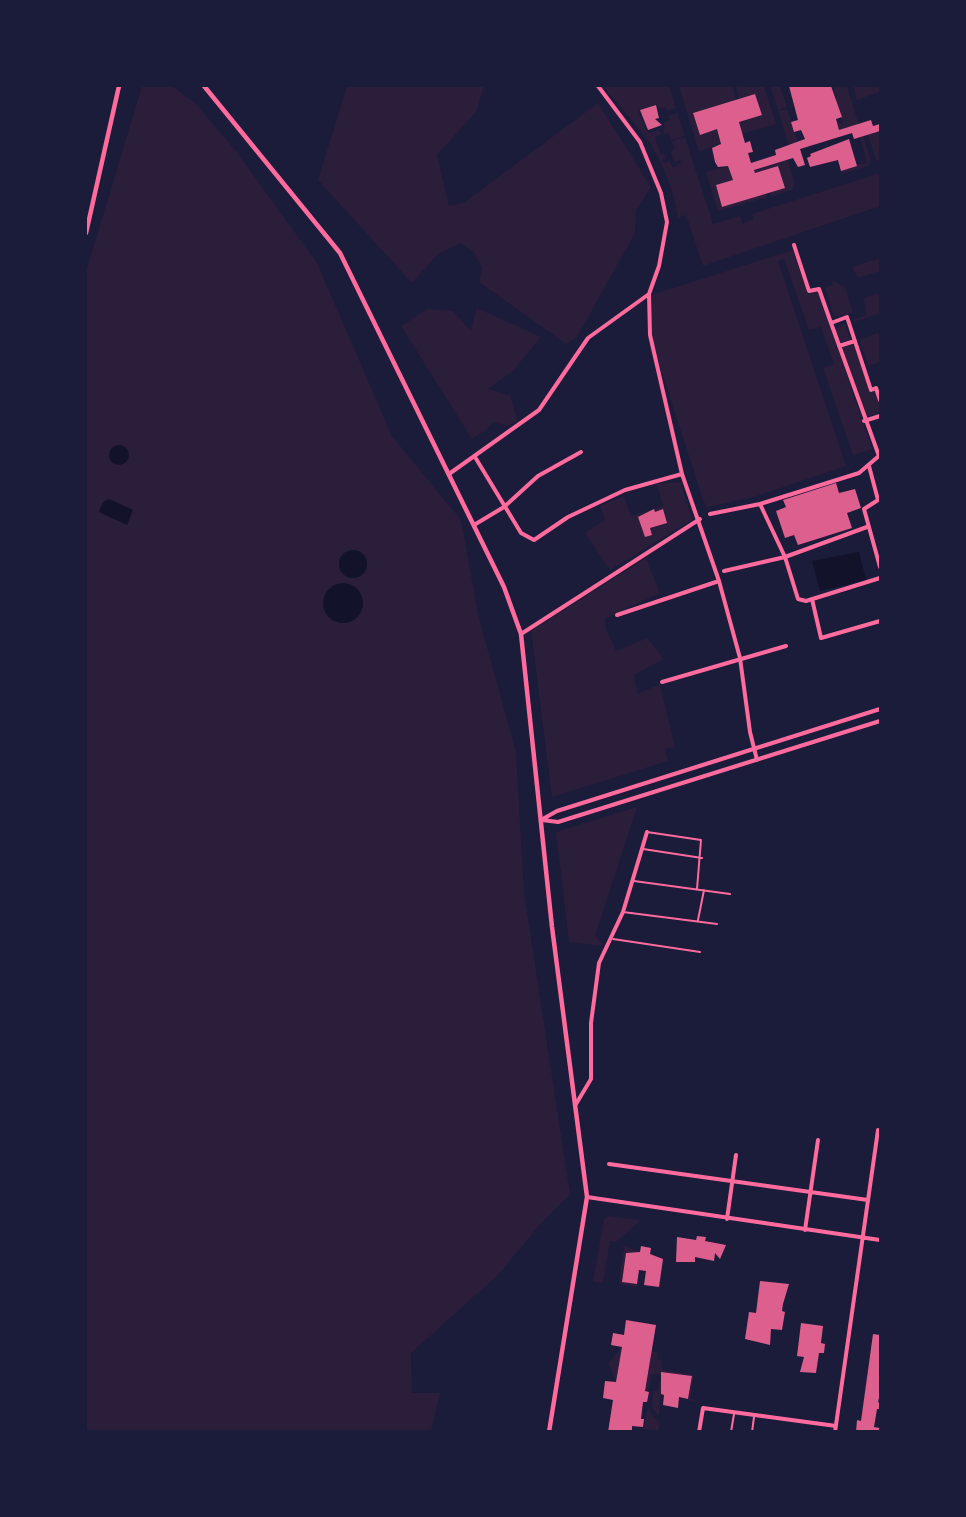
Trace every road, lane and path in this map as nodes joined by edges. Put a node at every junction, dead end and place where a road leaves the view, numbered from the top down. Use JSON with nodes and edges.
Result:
{"nodes":[{"id":1,"x":119,"y":86,"type":"edge"},
{"id":2,"x":204,"y":86,"type":"edge"},
{"id":3,"x":598,"y":86,"type":"edge"},
{"id":4,"x":86,"y":233,"type":"edge"},
{"id":5,"x":794,"y":245,"type":"dead end"},
{"id":6,"x":649,"y":294,"type":"junction"},
{"id":7,"x":831,"y":323,"type":"junction"},
{"id":8,"x":855,"y":341,"type":"junction"},
{"id":9,"x":839,"y":346,"type":"junction"},
{"id":10,"x":880,"y":400,"type":"edge"},
{"id":11,"x":880,"y":416,"type":"edge"},
{"id":12,"x":864,"y":422,"type":"junction"},
{"id":13,"x":581,"y":452,"type":"dead end"},
{"id":14,"x":880,"y":455,"type":"edge"},
{"id":15,"x":475,"y":457,"type":"junction"},
{"id":16,"x":869,"y":466,"type":"junction"},
{"id":17,"x":449,"y":474,"type":"junction"},
{"id":18,"x":682,"y":474,"type":"junction"},
{"id":19,"x":879,"y":500,"type":"edge"},
{"id":20,"x":760,"y":504,"type":"junction"},
{"id":21,"x":504,"y":507,"type":"junction"},
{"id":22,"x":710,"y":514,"type":"dead end"},
{"id":23,"x":700,"y":519,"type":"junction"},
{"id":24,"x":474,"y":525,"type":"junction"},
{"id":25,"x":867,"y":527,"type":"junction"},
{"id":26,"x":785,"y":557,"type":"junction"},
{"id":27,"x":880,"y":567,"type":"edge"},
{"id":28,"x":724,"y":572,"type":"dead end"},
{"id":29,"x":880,"y":578,"type":"edge"},
{"id":30,"x":719,"y":581,"type":"junction"},
{"id":31,"x":812,"y":599,"type":"junction"},
{"id":32,"x":617,"y":615,"type":"dead end"},
{"id":33,"x":880,"y":621,"type":"edge"},
{"id":34,"x":521,"y":634,"type":"junction"},
{"id":35,"x":786,"y":646,"type":"dead end"},
{"id":36,"x":740,"y":658,"type":"junction"},
{"id":37,"x":662,"y":682,"type":"dead end"},
{"id":38,"x":880,"y":709,"type":"edge"},
{"id":39,"x":880,"y":721,"type":"edge"},
{"id":40,"x":754,"y":748,"type":"junction"},
{"id":41,"x":757,"y":760,"type":"junction"},
{"id":42,"x":541,"y":820,"type":"junction"},
{"id":43,"x":647,"y":832,"type":"joint"},
{"id":44,"x":643,"y":849,"type":"junction"},
{"id":45,"x":702,"y":858,"type":"junction"},
{"id":46,"x":634,"y":881,"type":"junction"},
{"id":47,"x":697,"y":889,"type":"junction"},
{"id":48,"x":704,"y":890,"type":"junction"},
{"id":49,"x":730,"y":894,"type":"dead end"},
{"id":50,"x":623,"y":912,"type":"junction"},
{"id":51,"x":698,"y":921,"type":"junction"},
{"id":52,"x":717,"y":924,"type":"dead end"},
{"id":53,"x":612,"y":939,"type":"junction"},
{"id":54,"x":700,"y":952,"type":"dead end"},
{"id":55,"x":575,"y":1105,"type":"junction"},
{"id":56,"x":878,"y":1130,"type":"dead end"},
{"id":57,"x":818,"y":1140,"type":"dead end"},
{"id":58,"x":736,"y":1155,"type":"dead end"},
{"id":59,"x":609,"y":1164,"type":"dead end"},
{"id":60,"x":732,"y":1181,"type":"junction"},
{"id":61,"x":811,"y":1191,"type":"junction"},
{"id":62,"x":587,"y":1197,"type":"junction"},
{"id":63,"x":868,"y":1200,"type":"junction"},
{"id":64,"x":728,"y":1219,"type":"junction"},
{"id":65,"x":806,"y":1230,"type":"junction"},
{"id":66,"x":863,"y":1238,"type":"junction"},
{"id":67,"x":880,"y":1240,"type":"edge"},
{"id":68,"x":734,"y":1412,"type":"junction"},
{"id":69,"x":755,"y":1415,"type":"junction"},
{"id":70,"x":836,"y":1429,"type":"edge"},
{"id":71,"x":549,"y":1431,"type":"edge"},
{"id":72,"x":699,"y":1431,"type":"edge"},
{"id":73,"x":731,"y":1431,"type":"edge"},
{"id":74,"x":752,"y":1431,"type":"edge"}],
"edges":[{"from":1,"to":4,"type":"street"},
{"from":2,"to":17,"type":"street"},
{"from":3,"to":6,"type":"street"},
{"from":5,"to":7,"type":"street"},
{"from":6,"to":15,"type":"street"},
{"from":6,"to":18,"type":"street"},
{"from":7,"to":8,"type":"street"},
{"from":7,"to":9,"type":"street"},
{"from":8,"to":9,"type":"street"},
{"from":8,"to":10,"type":"street"},
{"from":9,"to":12,"type":"street"},
{"from":11,"to":12,"type":"street"},
{"from":12,"to":14,"type":"street"},
{"from":13,"to":21,"type":"street"},
{"from":14,"to":16,"type":"street"},
{"from":15,"to":17,"type":"street"},
{"from":15,"to":21,"type":"street"},
{"from":16,"to":19,"type":"street"},
{"from":16,"to":20,"type":"street"},
{"from":17,"to":24,"type":"street"},
{"from":18,"to":21,"type":"street"},
{"from":18,"to":23,"type":"street"},
{"from":19,"to":25,"type":"street"},
{"from":20,"to":22,"type":"street"},
{"from":20,"to":26,"type":"street"},
{"from":21,"to":24,"type":"street"},
{"from":23,"to":30,"type":"street"},
{"from":23,"to":34,"type":"street"},
{"from":24,"to":34,"type":"street"},
{"from":25,"to":26,"type":"street"},
{"from":25,"to":27,"type":"street"},
{"from":26,"to":28,"type":"street"},
{"from":26,"to":31,"type":"street"},
{"from":29,"to":31,"type":"street"},
{"from":30,"to":32,"type":"street"},
{"from":30,"to":36,"type":"street"},
{"from":31,"to":33,"type":"street"},
{"from":34,"to":42,"type":"street"},
{"from":35,"to":36,"type":"street"},
{"from":36,"to":37,"type":"street"},
{"from":36,"to":40,"type":"street"},
{"from":38,"to":40,"type":"street"},
{"from":39,"to":41,"type":"street"},
{"from":40,"to":41,"type":"street"},
{"from":40,"to":42,"type":"street"},
{"from":41,"to":42,"type":"street"},
{"from":42,"to":55,"type":"street"},
{"from":43,"to":44,"type":"street"},
{"from":43,"to":45,"type":"lane"},
{"from":44,"to":45,"type":"lane"},
{"from":44,"to":46,"type":"street"},
{"from":45,"to":47,"type":"lane"},
{"from":46,"to":47,"type":"lane"},
{"from":46,"to":50,"type":"street"},
{"from":47,"to":48,"type":"lane"},
{"from":48,"to":49,"type":"lane"},
{"from":48,"to":51,"type":"lane"},
{"from":50,"to":51,"type":"lane"},
{"from":50,"to":53,"type":"street"},
{"from":51,"to":52,"type":"lane"},
{"from":53,"to":54,"type":"lane"},
{"from":53,"to":55,"type":"street"},
{"from":55,"to":62,"type":"street"},
{"from":56,"to":63,"type":"street"},
{"from":57,"to":61,"type":"street"},
{"from":58,"to":60,"type":"street"},
{"from":59,"to":60,"type":"street"},
{"from":60,"to":61,"type":"street"},
{"from":60,"to":64,"type":"street"},
{"from":61,"to":63,"type":"street"},
{"from":61,"to":65,"type":"street"},
{"from":62,"to":64,"type":"street"},
{"from":62,"to":71,"type":"street"},
{"from":63,"to":66,"type":"street"},
{"from":64,"to":65,"type":"street"},
{"from":65,"to":66,"type":"street"},
{"from":66,"to":67,"type":"street"},
{"from":66,"to":70,"type":"street"},
{"from":68,"to":69,"type":"street"},
{"from":68,"to":72,"type":"street"},
{"from":68,"to":73,"type":"lane"},
{"from":69,"to":70,"type":"street"},
{"from":69,"to":74,"type":"lane"}]}
